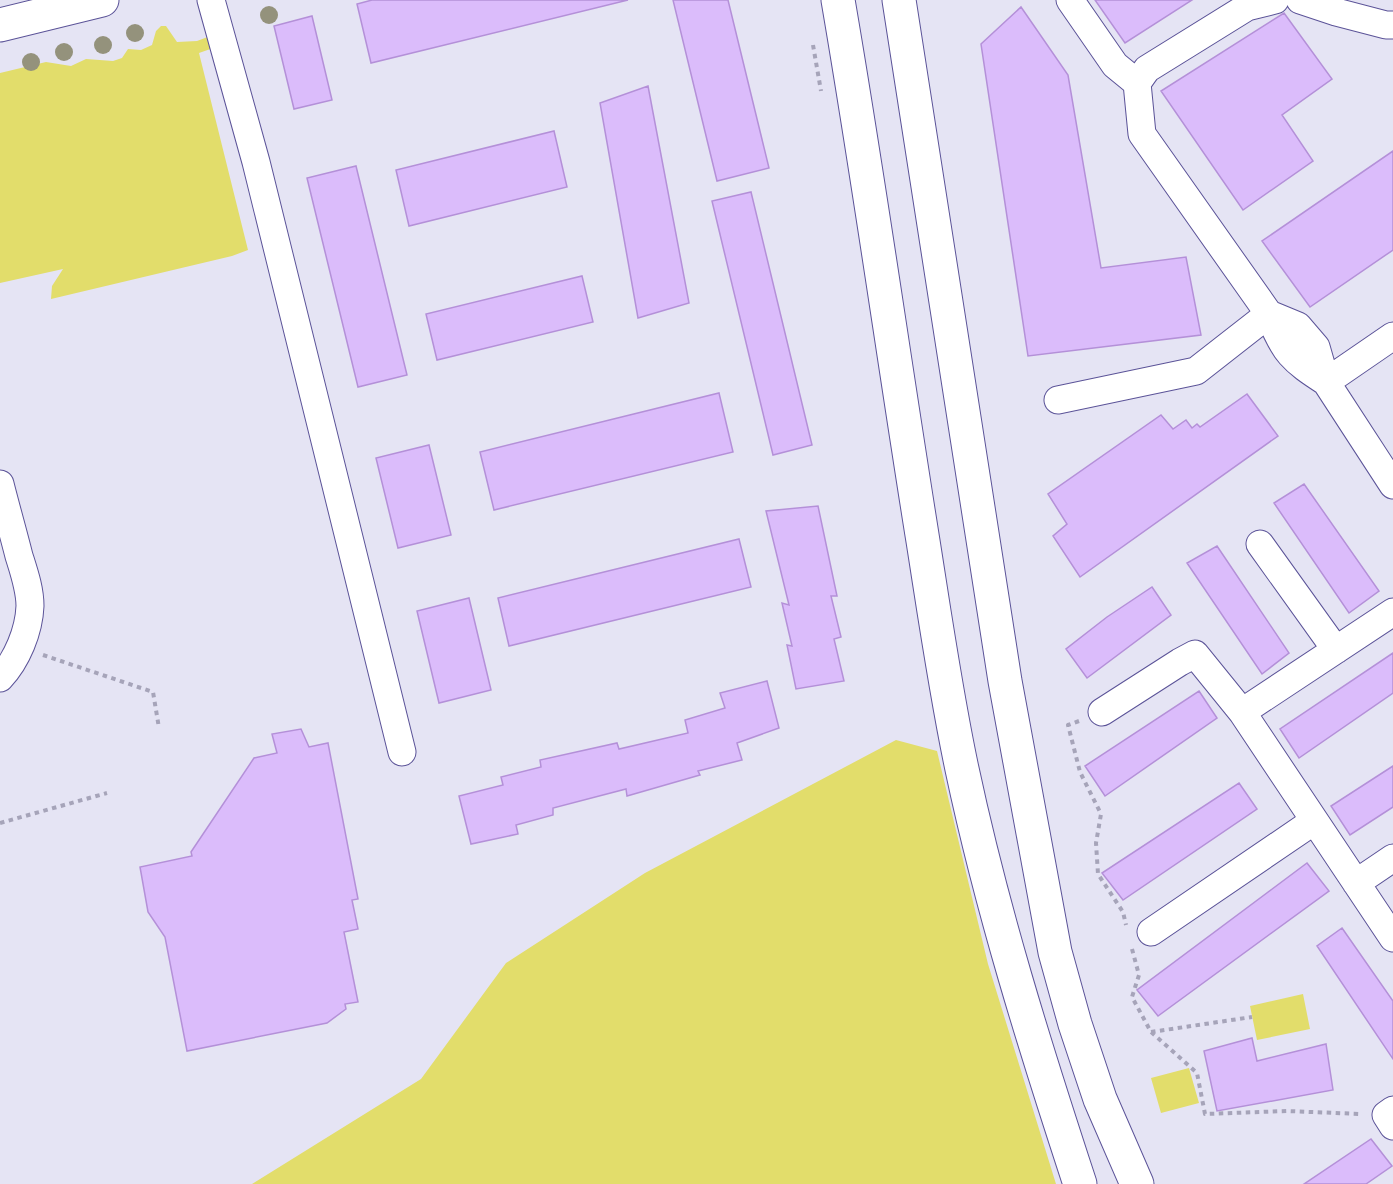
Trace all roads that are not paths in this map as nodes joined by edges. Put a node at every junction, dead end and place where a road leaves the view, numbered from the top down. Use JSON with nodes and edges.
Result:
{"nodes":[{"id":1,"x":102,"y":0,"type":"edge"},
{"id":2,"x":211,"y":0,"type":"edge"},
{"id":3,"x":838,"y":0,"type":"edge"},
{"id":4,"x":899,"y":0,"type":"edge"},
{"id":5,"x":1070,"y":0,"type":"edge"},
{"id":6,"x":1275,"y":0,"type":"edge"},
{"id":7,"x":1300,"y":0,"type":"edge"},
{"id":8,"x":0,"y":25,"type":"edge"},
{"id":9,"x":1393,"y":25,"type":"edge"},
{"id":10,"x":1137,"y":83,"type":"junction"},
{"id":11,"x":1269,"y":314,"type":"junction"},
{"id":12,"x":1393,"y":336,"type":"edge"},
{"id":13,"x":1326,"y":382,"type":"junction"},
{"id":14,"x":1059,"y":400,"type":"dead end"},
{"id":15,"x":0,"y":484,"type":"edge"},
{"id":16,"x":1393,"y":485,"type":"edge"},
{"id":17,"x":1260,"y":544,"type":"dead end"},
{"id":18,"x":1393,"y":612,"type":"edge"},
{"id":19,"x":1336,"y":650,"type":"junction"},
{"id":20,"x":0,"y":678,"type":"edge"},
{"id":21,"x":1102,"y":712,"type":"road end"},
{"id":22,"x":1242,"y":712,"type":"junction"},
{"id":23,"x":402,"y":752,"type":"dead end"},
{"id":24,"x":1314,"y":821,"type":"junction"},
{"id":25,"x":1393,"y":858,"type":"edge"},
{"id":26,"x":1356,"y":883,"type":"junction"},
{"id":27,"x":1136,"y":936,"type":"road end"},
{"id":28,"x":1393,"y":939,"type":"edge"},
{"id":29,"x":1080,"y":1184,"type":"edge"},
{"id":30,"x":1137,"y":1184,"type":"edge"}],
"edges":[{"from":1,"to":8,"type":"main road"},
{"from":2,"to":23,"type":"street"},
{"from":3,"to":29,"type":"main road"},
{"from":4,"to":30,"type":"main road"},
{"from":5,"to":10,"type":"street"},
{"from":6,"to":10,"type":"street"},
{"from":7,"to":9,"type":"street"},
{"from":10,"to":11,"type":"street"},
{"from":11,"to":13,"type":"street"},
{"from":11,"to":14,"type":"street"},
{"from":12,"to":13,"type":"street"},
{"from":13,"to":16,"type":"street"},
{"from":15,"to":20,"type":"street"},
{"from":17,"to":19,"type":"street"},
{"from":18,"to":19,"type":"street"},
{"from":19,"to":22,"type":"street"},
{"from":21,"to":22,"type":"street"},
{"from":22,"to":24,"type":"street"},
{"from":24,"to":26,"type":"street"},
{"from":24,"to":27,"type":"street"},
{"from":25,"to":26,"type":"street"},
{"from":26,"to":28,"type":"street"}]}
